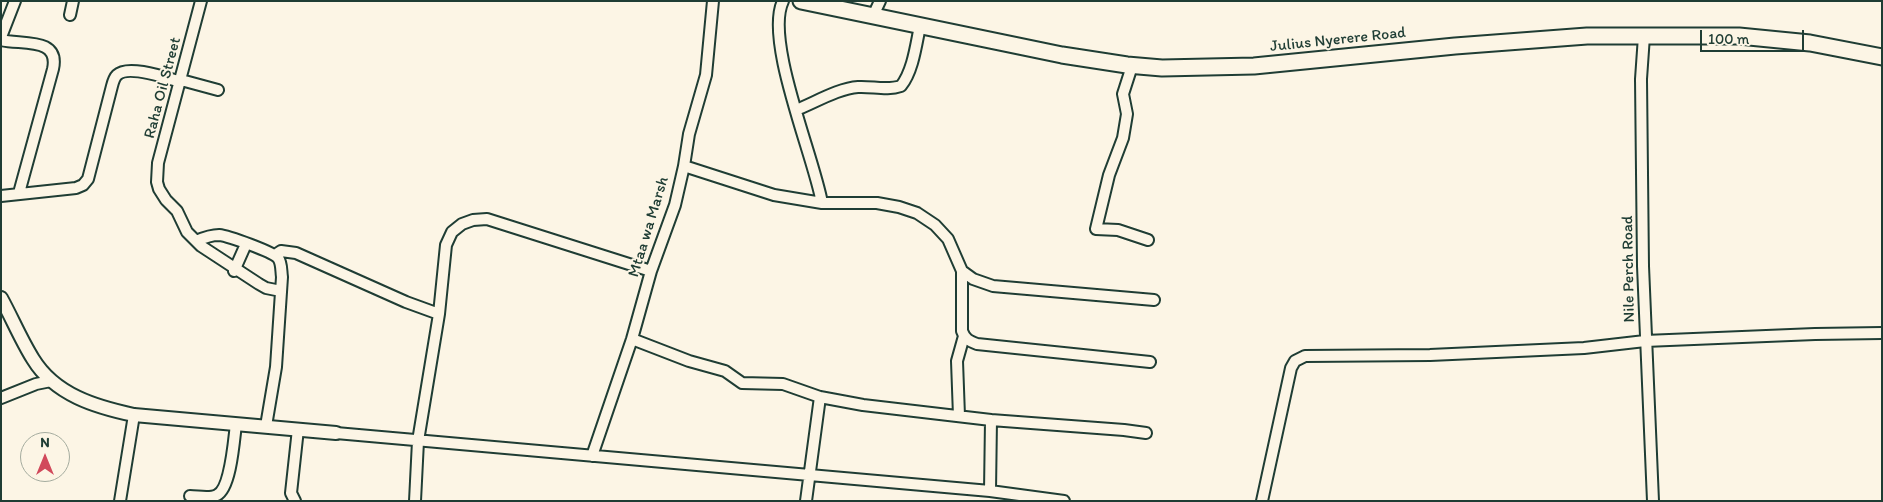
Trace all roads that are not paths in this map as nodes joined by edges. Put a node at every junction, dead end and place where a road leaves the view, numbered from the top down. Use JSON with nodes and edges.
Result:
{"nodes":[{"id":1,"x":15,"y":1,"type":"edge"},
{"id":2,"x":72,"y":1,"type":"edge"},
{"id":3,"x":201,"y":1,"type":"edge"},
{"id":4,"x":713,"y":1,"type":"edge"},
{"id":5,"x":783,"y":1,"type":"edge"},
{"id":6,"x":801,"y":1,"type":"edge"},
{"id":7,"x":880,"y":1,"type":"edge"},
{"id":8,"x":70,"y":15,"type":"dead end"},
{"id":9,"x":873,"y":16,"type":"junction"},
{"id":10,"x":920,"y":26,"type":"junction"},
{"id":11,"x":1644,"y":36,"type":"junction"},
{"id":12,"x":1,"y":38,"type":"edge"},
{"id":13,"x":1882,"y":57,"type":"edge"},
{"id":14,"x":1132,"y":66,"type":"junction"},
{"id":15,"x":181,"y":81,"type":"junction"},
{"id":16,"x":218,"y":90,"type":"dead end"},
{"id":17,"x":796,"y":110,"type":"junction"},
{"id":18,"x":684,"y":166,"type":"junction"},
{"id":19,"x":19,"y":193,"type":"junction"},
{"id":20,"x":1,"y":196,"type":"edge"},
{"id":21,"x":822,"y":203,"type":"junction"},
{"id":22,"x":1148,"y":240,"type":"dead end"},
{"id":23,"x":196,"y":241,"type":"junction"},
{"id":24,"x":246,"y":244,"type":"junction"},
{"id":25,"x":275,"y":255,"type":"junction"},
{"id":26,"x":234,"y":270,"type":"junction"},
{"id":27,"x":651,"y":271,"type":"junction"},
{"id":28,"x":962,"y":271,"type":"junction"},
{"id":29,"x":281,"y":291,"type":"junction"},
{"id":30,"x":1,"y":298,"type":"edge"},
{"id":31,"x":1154,"y":300,"type":"dead end"},
{"id":32,"x":439,"y":314,"type":"junction"},
{"id":33,"x":1882,"y":333,"type":"edge"},
{"id":34,"x":964,"y":336,"type":"junction"},
{"id":35,"x":632,"y":339,"type":"junction"},
{"id":36,"x":1645,"y":341,"type":"junction"},
{"id":37,"x":1150,"y":362,"type":"dead end"},
{"id":38,"x":51,"y":381,"type":"junction"},
{"id":39,"x":820,"y":397,"type":"junction"},
{"id":40,"x":1,"y":398,"type":"edge"},
{"id":41,"x":134,"y":415,"type":"junction"},
{"id":42,"x":959,"y":416,"type":"junction"},
{"id":43,"x":991,"y":420,"type":"junction"},
{"id":44,"x":236,"y":424,"type":"junction"},
{"id":45,"x":266,"y":426,"type":"junction"},
{"id":46,"x":298,"y":429,"type":"junction"},
{"id":47,"x":336,"y":433,"type":"joint"},
{"id":48,"x":1146,"y":433,"type":"dead end"},
{"id":49,"x":418,"y":442,"type":"junction"},
{"id":50,"x":592,"y":456,"type":"junction"},
{"id":51,"x":810,"y":476,"type":"junction"},
{"id":52,"x":990,"y":491,"type":"junction"},
{"id":53,"x":190,"y":496,"type":"dead end"},
{"id":54,"x":293,"y":497,"type":"edge"},
{"id":55,"x":120,"y":501,"type":"edge"},
{"id":56,"x":283,"y":501,"type":"edge"},
{"id":57,"x":415,"y":501,"type":"edge"},
{"id":58,"x":806,"y":501,"type":"edge"},
{"id":59,"x":1062,"y":501,"type":"edge"},
{"id":60,"x":1262,"y":501,"type":"edge"},
{"id":61,"x":1653,"y":501,"type":"edge"}],
"edges":[{"from":1,"to":12,"type":"street"},
{"from":2,"to":8,"type":"street"},
{"from":3,"to":15,"type":"street","name":"Raha Oil Street"},
{"from":4,"to":18,"type":"street","name":"Mtaa wa Marsh"},
{"from":5,"to":17,"type":"street"},
{"from":6,"to":9,"type":"highway","name":"Julius Nyerere Road"},
{"from":7,"to":9,"type":"street"},
{"from":9,"to":10,"type":"highway","name":"Julius Nyerere Road"},
{"from":10,"to":14,"type":"highway","name":"Julius Nyerere Road"},
{"from":10,"to":17,"type":"street"},
{"from":11,"to":13,"type":"highway","name":"Julius Nyerere Road"},
{"from":11,"to":14,"type":"highway","name":"Julius Nyerere Road"},
{"from":11,"to":36,"type":"street","name":"Nile Perch Road"},
{"from":12,"to":19,"type":"street"},
{"from":14,"to":22,"type":"street"},
{"from":15,"to":16,"type":"street"},
{"from":15,"to":19,"type":"street"},
{"from":15,"to":23,"type":"street","name":"Raha Oil Street"},
{"from":17,"to":21,"type":"street"},
{"from":18,"to":21,"type":"street"},
{"from":18,"to":27,"type":"street","name":"Mtaa wa Marsh"},
{"from":19,"to":20,"type":"street"},
{"from":21,"to":28,"type":"street"},
{"from":23,"to":24,"type":"street"},
{"from":23,"to":26,"type":"street"},
{"from":24,"to":25,"type":"street"},
{"from":24,"to":26,"type":"street"},
{"from":25,"to":29,"type":"street"},
{"from":25,"to":32,"type":"street"},
{"from":26,"to":29,"type":"street"},
{"from":27,"to":32,"type":"street"},
{"from":27,"to":35,"type":"street","name":"Mtaa wa Marsh"},
{"from":28,"to":31,"type":"street"},
{"from":28,"to":34,"type":"street"},
{"from":29,"to":45,"type":"street"},
{"from":30,"to":38,"type":"main road"},
{"from":32,"to":49,"type":"street"},
{"from":33,"to":36,"type":"street"},
{"from":34,"to":37,"type":"street"},
{"from":34,"to":42,"type":"street"},
{"from":35,"to":39,"type":"street"},
{"from":35,"to":50,"type":"street","name":"Mtaa wa Marsh"},
{"from":36,"to":60,"type":"street"},
{"from":36,"to":61,"type":"street","name":"Nile Perch Road"},
{"from":38,"to":40,"type":"street"},
{"from":38,"to":41,"type":"main road"},
{"from":39,"to":42,"type":"street"},
{"from":39,"to":51,"type":"street"},
{"from":41,"to":44,"type":"main road"},
{"from":41,"to":55,"type":"street"},
{"from":42,"to":43,"type":"street"},
{"from":43,"to":48,"type":"street"},
{"from":43,"to":52,"type":"street"},
{"from":44,"to":45,"type":"main road"},
{"from":44,"to":53,"type":"street"},
{"from":45,"to":46,"type":"main road"},
{"from":46,"to":47,"type":"main road"},
{"from":46,"to":54,"type":"street"},
{"from":47,"to":49,"type":"street"},
{"from":49,"to":50,"type":"street"},
{"from":49,"to":57,"type":"street"},
{"from":50,"to":51,"type":"street"},
{"from":51,"to":52,"type":"street"},
{"from":51,"to":58,"type":"street"},
{"from":52,"to":59,"type":"street"},
{"from":54,"to":56,"type":"street"}]}
